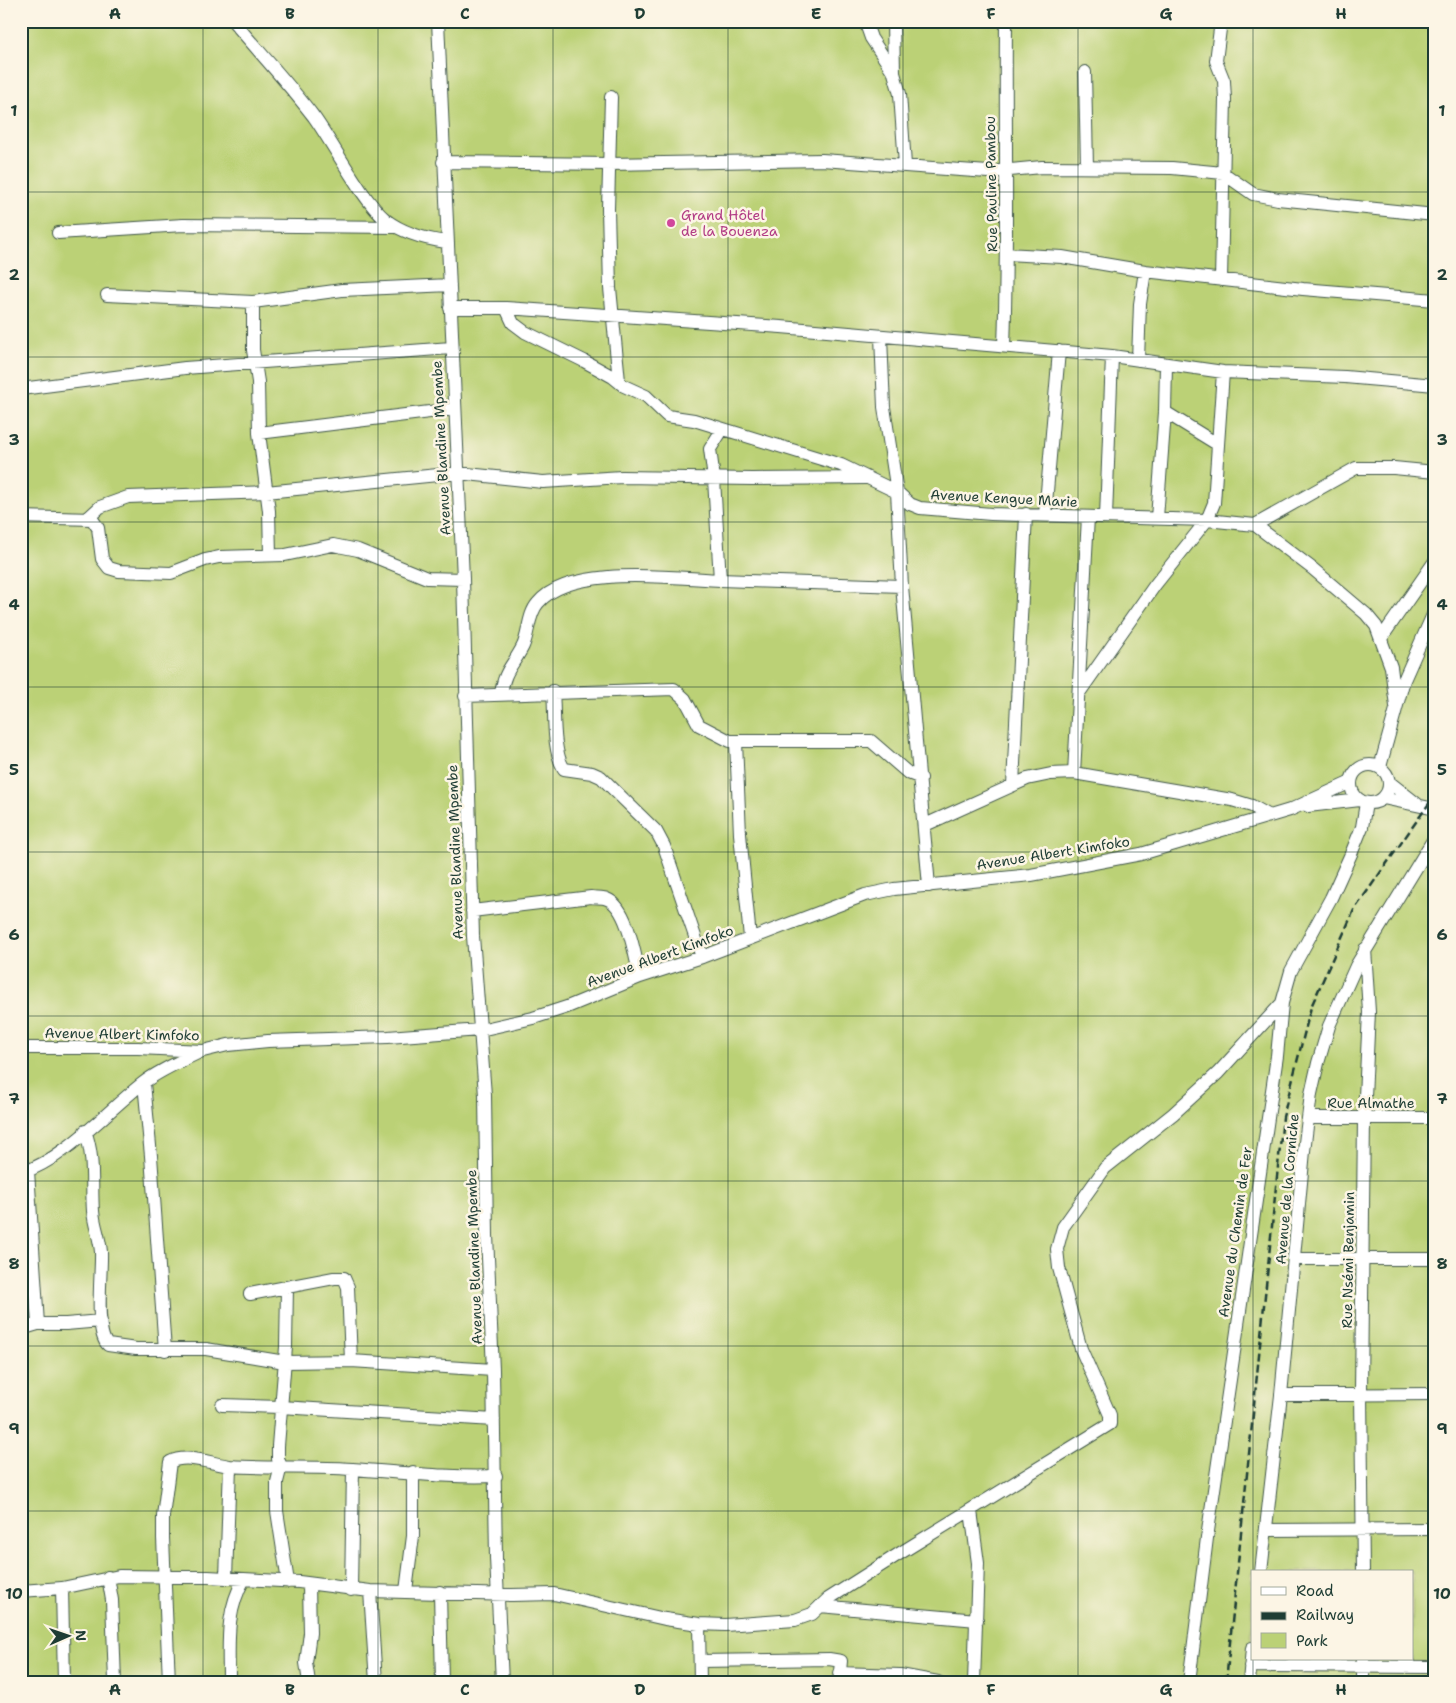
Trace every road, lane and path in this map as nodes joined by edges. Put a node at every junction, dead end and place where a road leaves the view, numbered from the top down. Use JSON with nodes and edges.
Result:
{"nodes":[{"id":1,"x":233,"y":21,"type":"edge"},
{"id":2,"x":438,"y":21,"type":"edge"},
{"id":3,"x":865,"y":21,"type":"edge"},
{"id":4,"x":893,"y":21,"type":"edge"},
{"id":5,"x":1006,"y":21,"type":"edge"},
{"id":6,"x":1221,"y":21,"type":"edge"},
{"id":7,"x":1085,"y":72,"type":"dead end"},
{"id":8,"x":894,"y":73,"type":"junction"},
{"id":9,"x":611,"y":97,"type":"dead end"},
{"id":10,"x":443,"y":162,"type":"junction"},
{"id":11,"x":610,"y":164,"type":"junction"},
{"id":12,"x":905,"y":165,"type":"junction"},
{"id":13,"x":1086,"y":167,"type":"junction"},
{"id":14,"x":1004,"y":171,"type":"junction"},
{"id":15,"x":1223,"y":173,"type":"junction"},
{"id":16,"x":1435,"y":215,"type":"edge"},
{"id":17,"x":396,"y":227,"type":"junction"},
{"id":18,"x":58,"y":232,"type":"dead end"},
{"id":19,"x":446,"y":242,"type":"junction"},
{"id":20,"x":1007,"y":254,"type":"junction"},
{"id":21,"x":1145,"y":271,"type":"junction"},
{"id":22,"x":1221,"y":280,"type":"junction"},
{"id":23,"x":450,"y":285,"type":"junction"},
{"id":24,"x":107,"y":295,"type":"dead end"},
{"id":25,"x":1435,"y":300,"type":"edge"},
{"id":26,"x":253,"y":302,"type":"junction"},
{"id":27,"x":450,"y":308,"type":"junction"},
{"id":28,"x":506,"y":308,"type":"junction"},
{"id":29,"x":612,"y":316,"type":"junction"},
{"id":30,"x":882,"y":337,"type":"junction"},
{"id":31,"x":1004,"y":346,"type":"junction"},
{"id":32,"x":451,"y":348,"type":"junction"},
{"id":33,"x":1059,"y":351,"type":"junction"},
{"id":34,"x":1112,"y":356,"type":"junction"},
{"id":35,"x":1138,"y":360,"type":"junction"},
{"id":36,"x":256,"y":363,"type":"junction"},
{"id":37,"x":1166,"y":365,"type":"junction"},
{"id":38,"x":1223,"y":372,"type":"junction"},
{"id":39,"x":618,"y":381,"type":"junction"},
{"id":40,"x":1435,"y":385,"type":"edge"},
{"id":41,"x":21,"y":389,"type":"edge"},
{"id":42,"x":454,"y":409,"type":"junction"},
{"id":43,"x":1165,"y":412,"type":"junction"},
{"id":44,"x":722,"y":430,"type":"junction"},
{"id":45,"x":259,"y":432,"type":"junction"},
{"id":46,"x":1217,"y":444,"type":"junction"},
{"id":47,"x":1435,"y":472,"type":"edge"},
{"id":48,"x":458,"y":473,"type":"junction"},
{"id":49,"x":868,"y":478,"type":"junction"},
{"id":50,"x":714,"y":479,"type":"junction"},
{"id":51,"x":266,"y":492,"type":"junction"},
{"id":52,"x":897,"y":492,"type":"junction"},
{"id":53,"x":1026,"y":514,"type":"junction"},
{"id":54,"x":1045,"y":515,"type":"junction"},
{"id":55,"x":1106,"y":516,"type":"junction"},
{"id":56,"x":21,"y":517,"type":"edge"},
{"id":57,"x":1088,"y":517,"type":"junction"},
{"id":58,"x":88,"y":518,"type":"junction"},
{"id":59,"x":1157,"y":518,"type":"junction"},
{"id":60,"x":1208,"y":520,"type":"junction"},
{"id":61,"x":1255,"y":525,"type":"junction"},
{"id":62,"x":270,"y":555,"type":"junction"},
{"id":63,"x":1435,"y":561,"type":"edge"},
{"id":64,"x":463,"y":579,"type":"junction"},
{"id":65,"x":720,"y":580,"type":"junction"},
{"id":66,"x":902,"y":586,"type":"junction"},
{"id":67,"x":1435,"y":610,"type":"edge"},
{"id":68,"x":1382,"y":637,"type":"junction"},
{"id":69,"x":553,"y":691,"type":"junction"},
{"id":70,"x":1080,"y":693,"type":"junction"},
{"id":71,"x":501,"y":694,"type":"junction"},
{"id":72,"x":466,"y":696,"type":"junction"},
{"id":73,"x":1396,"y":706,"type":"junction"},
{"id":74,"x":736,"y":742,"type":"junction"},
{"id":75,"x":1380,"y":767,"type":"junction"},
{"id":76,"x":1074,"y":773,"type":"junction"},
{"id":77,"x":920,"y":778,"type":"junction"},
{"id":78,"x":1351,"y":782,"type":"junction"},
{"id":79,"x":1389,"y":782,"type":"junction"},
{"id":80,"x":1013,"y":785,"type":"junction"},
{"id":81,"x":1383,"y":798,"type":"junction"},
{"id":82,"x":1363,"y":802,"type":"junction"},
{"id":83,"x":1419,"y":806,"type":"junction"},
{"id":84,"x":1298,"y":807,"type":"junction"},
{"id":85,"x":1435,"y":809,"type":"edge"},
{"id":86,"x":1270,"y":816,"type":"junction"},
{"id":87,"x":925,"y":825,"type":"junction"},
{"id":88,"x":1435,"y":837,"type":"edge"},
{"id":89,"x":929,"y":886,"type":"junction"},
{"id":90,"x":472,"y":911,"type":"junction"},
{"id":91,"x":750,"y":938,"type":"junction"},
{"id":92,"x":1366,"y":949,"type":"junction"},
{"id":93,"x":702,"y":956,"type":"junction"},
{"id":94,"x":640,"y":977,"type":"junction"},
{"id":95,"x":1282,"y":1003,"type":"junction"},
{"id":96,"x":480,"y":1030,"type":"junction"},
{"id":97,"x":21,"y":1048,"type":"edge"},
{"id":98,"x":203,"y":1051,"type":"junction"},
{"id":99,"x":144,"y":1083,"type":"junction"},
{"id":100,"x":1308,"y":1118,"type":"junction"},
{"id":101,"x":1364,"y":1118,"type":"junction"},
{"id":102,"x":1435,"y":1118,"type":"edge"},
{"id":103,"x":85,"y":1131,"type":"junction"},
{"id":104,"x":25,"y":1172,"type":"edge"},
{"id":105,"x":1364,"y":1258,"type":"junction"},
{"id":106,"x":1295,"y":1259,"type":"junction"},
{"id":107,"x":1435,"y":1259,"type":"edge"},
{"id":108,"x":287,"y":1287,"type":"junction"},
{"id":109,"x":250,"y":1294,"type":"dead end"},
{"id":110,"x":101,"y":1320,"type":"junction"},
{"id":111,"x":38,"y":1324,"type":"junction"},
{"id":112,"x":21,"y":1329,"type":"edge"},
{"id":113,"x":165,"y":1350,"type":"junction"},
{"id":114,"x":351,"y":1361,"type":"junction"},
{"id":115,"x":285,"y":1362,"type":"junction"},
{"id":116,"x":494,"y":1370,"type":"junction"},
{"id":117,"x":1361,"y":1393,"type":"junction"},
{"id":118,"x":1435,"y":1394,"type":"edge"},
{"id":119,"x":1281,"y":1395,"type":"junction"},
{"id":120,"x":222,"y":1405,"type":"dead end"},
{"id":121,"x":281,"y":1407,"type":"junction"},
{"id":122,"x":494,"y":1420,"type":"junction"},
{"id":123,"x":230,"y":1466,"type":"junction"},
{"id":124,"x":281,"y":1466,"type":"junction"},
{"id":125,"x":353,"y":1469,"type":"junction"},
{"id":126,"x":413,"y":1472,"type":"junction"},
{"id":127,"x":496,"y":1476,"type":"junction"},
{"id":128,"x":971,"y":1512,"type":"junction"},
{"id":129,"x":1435,"y":1529,"type":"edge"},
{"id":130,"x":1266,"y":1530,"type":"junction"},
{"id":131,"x":1362,"y":1530,"type":"junction"},
{"id":132,"x":1261,"y":1570,"type":"edge"},
{"id":133,"x":1363,"y":1570,"type":"edge"},
{"id":134,"x":164,"y":1575,"type":"junction"},
{"id":135,"x":108,"y":1577,"type":"junction"},
{"id":136,"x":226,"y":1578,"type":"junction"},
{"id":137,"x":244,"y":1579,"type":"junction"},
{"id":138,"x":288,"y":1582,"type":"junction"},
{"id":139,"x":309,"y":1584,"type":"junction"},
{"id":140,"x":62,"y":1588,"type":"junction"},
{"id":141,"x":351,"y":1590,"type":"junction"},
{"id":142,"x":21,"y":1591,"type":"edge"},
{"id":143,"x":370,"y":1591,"type":"junction"},
{"id":144,"x":406,"y":1591,"type":"junction"},
{"id":145,"x":440,"y":1592,"type":"junction"},
{"id":146,"x":498,"y":1595,"type":"junction"},
{"id":147,"x":820,"y":1606,"type":"junction"},
{"id":148,"x":977,"y":1620,"type":"junction"},
{"id":149,"x":699,"y":1624,"type":"junction"},
{"id":150,"x":1251,"y":1657,"type":"edge"},
{"id":151,"x":700,"y":1661,"type":"junction"},
{"id":152,"x":1363,"y":1663,"type":"edge"},
{"id":153,"x":1250,"y":1666,"type":"junction"},
{"id":154,"x":1435,"y":1667,"type":"edge"},
{"id":155,"x":839,"y":1677,"type":"edge"},
{"id":156,"x":64,"y":1682,"type":"edge"},
{"id":157,"x":115,"y":1682,"type":"edge"},
{"id":158,"x":169,"y":1682,"type":"edge"},
{"id":159,"x":229,"y":1682,"type":"edge"},
{"id":160,"x":309,"y":1682,"type":"edge"},
{"id":161,"x":376,"y":1682,"type":"edge"},
{"id":162,"x":442,"y":1682,"type":"edge"},
{"id":163,"x":502,"y":1682,"type":"edge"},
{"id":164,"x":700,"y":1682,"type":"edge"},
{"id":165,"x":938,"y":1682,"type":"edge"},
{"id":166,"x":974,"y":1682,"type":"edge"},
{"id":167,"x":1189,"y":1682,"type":"edge"},
{"id":168,"x":1249,"y":1682,"type":"edge"},
{"id":169,"x":1363,"y":1682,"type":"edge"}],
"edges":[{"from":1,"to":17,"type":"street"},
{"from":2,"to":10,"type":"street","name":"Avenue Blandine Mpembe"},
{"from":3,"to":8,"type":"street"},
{"from":4,"to":8,"type":"street"},
{"from":5,"to":14,"type":"street","name":"Rue Pauline Pambou"},
{"from":6,"to":15,"type":"street"},
{"from":7,"to":13,"type":"street"},
{"from":8,"to":12,"type":"street"},
{"from":9,"to":11,"type":"street"},
{"from":10,"to":11,"type":"street"},
{"from":10,"to":19,"type":"street","name":"Avenue Blandine Mpembe"},
{"from":11,"to":12,"type":"street"},
{"from":11,"to":29,"type":"street"},
{"from":12,"to":14,"type":"street"},
{"from":13,"to":14,"type":"street"},
{"from":13,"to":15,"type":"street"},
{"from":14,"to":20,"type":"street","name":"Rue Pauline Pambou"},
{"from":15,"to":16,"type":"street"},
{"from":15,"to":22,"type":"street"},
{"from":17,"to":18,"type":"street"},
{"from":17,"to":19,"type":"street"},
{"from":19,"to":23,"type":"street","name":"Avenue Blandine Mpembe"},
{"from":20,"to":21,"type":"street"},
{"from":20,"to":31,"type":"street","name":"Rue Pauline Pambou"},
{"from":21,"to":22,"type":"street"},
{"from":21,"to":35,"type":"street"},
{"from":22,"to":25,"type":"street"},
{"from":23,"to":26,"type":"street"},
{"from":23,"to":27,"type":"street","name":"Avenue Blandine Mpembe"},
{"from":24,"to":26,"type":"street"},
{"from":26,"to":36,"type":"street"},
{"from":27,"to":28,"type":"street"},
{"from":27,"to":32,"type":"street","name":"Avenue Blandine Mpembe"},
{"from":28,"to":29,"type":"street"},
{"from":28,"to":39,"type":"street","name":"Avenue Kengue Marie"},
{"from":29,"to":30,"type":"street"},
{"from":29,"to":39,"type":"street"},
{"from":30,"to":31,"type":"street"},
{"from":30,"to":52,"type":"street"},
{"from":31,"to":33,"type":"street"},
{"from":32,"to":36,"type":"street"},
{"from":32,"to":42,"type":"street","name":"Avenue Blandine Mpembe"},
{"from":33,"to":34,"type":"street"},
{"from":33,"to":54,"type":"street"},
{"from":34,"to":35,"type":"street"},
{"from":34,"to":55,"type":"street"},
{"from":35,"to":37,"type":"street"},
{"from":36,"to":41,"type":"street"},
{"from":36,"to":45,"type":"street"},
{"from":37,"to":38,"type":"street"},
{"from":37,"to":43,"type":"street"},
{"from":38,"to":40,"type":"street"},
{"from":38,"to":46,"type":"street"},
{"from":39,"to":44,"type":"street","name":"Avenue Kengue Marie"},
{"from":42,"to":45,"type":"street"},
{"from":42,"to":48,"type":"street","name":"Avenue Blandine Mpembe"},
{"from":43,"to":46,"type":"street"},
{"from":43,"to":59,"type":"street"},
{"from":44,"to":49,"type":"street","name":"Avenue Kengue Marie"},
{"from":44,"to":50,"type":"street"},
{"from":45,"to":51,"type":"street"},
{"from":46,"to":60,"type":"street"},
{"from":47,"to":61,"type":"street"},
{"from":48,"to":50,"type":"street"},
{"from":48,"to":51,"type":"street"},
{"from":48,"to":64,"type":"street","name":"Avenue Blandine Mpembe"},
{"from":49,"to":50,"type":"street"},
{"from":49,"to":52,"type":"street","name":"Avenue Kengue Marie"},
{"from":50,"to":65,"type":"street"},
{"from":51,"to":58,"type":"street"},
{"from":51,"to":62,"type":"street"},
{"from":52,"to":53,"type":"street","name":"Avenue Kengue Marie"},
{"from":52,"to":66,"type":"street"},
{"from":53,"to":54,"type":"street","name":"Avenue Kengue Marie"},
{"from":53,"to":80,"type":"street"},
{"from":54,"to":57,"type":"street","name":"Avenue Kengue Marie"},
{"from":55,"to":57,"type":"street","name":"Avenue Kengue Marie"},
{"from":55,"to":59,"type":"street","name":"Avenue Kengue Marie"},
{"from":56,"to":58,"type":"street"},
{"from":57,"to":70,"type":"street"},
{"from":58,"to":62,"type":"street"},
{"from":59,"to":60,"type":"street","name":"Avenue Kengue Marie"},
{"from":60,"to":61,"type":"street","name":"Avenue Kengue Marie"},
{"from":60,"to":70,"type":"street"},
{"from":61,"to":68,"type":"street"},
{"from":62,"to":64,"type":"street"},
{"from":63,"to":68,"type":"street"},
{"from":64,"to":72,"type":"street","name":"Avenue Blandine Mpembe"},
{"from":65,"to":66,"type":"street"},
{"from":65,"to":71,"type":"street"},
{"from":66,"to":77,"type":"street"},
{"from":67,"to":73,"type":"street"},
{"from":68,"to":73,"type":"street"},
{"from":69,"to":71,"type":"street"},
{"from":69,"to":74,"type":"street"},
{"from":69,"to":93,"type":"street"},
{"from":70,"to":76,"type":"street"},
{"from":71,"to":72,"type":"street"},
{"from":72,"to":90,"type":"street","name":"Avenue Blandine Mpembe"},
{"from":73,"to":75,"type":"street"},
{"from":74,"to":77,"type":"street"},
{"from":74,"to":91,"type":"street"},
{"from":75,"to":78,"type":"street"},
{"from":75,"to":79,"type":"street"},
{"from":76,"to":80,"type":"street"},
{"from":76,"to":86,"type":"street"},
{"from":77,"to":87,"type":"street"},
{"from":78,"to":82,"type":"street"},
{"from":78,"to":84,"type":"street","name":"Avenue Albert Kimfoko"},
{"from":79,"to":81,"type":"street"},
{"from":79,"to":83,"type":"street"},
{"from":80,"to":87,"type":"street"},
{"from":81,"to":82,"type":"street"},
{"from":81,"to":83,"type":"street"},
{"from":82,"to":84,"type":"street","name":"Avenue Albert Kimfoko"},
{"from":82,"to":95,"type":"street","name":"Avenue du Chemin de Fer"},
{"from":83,"to":85,"type":"street"},
{"from":84,"to":86,"type":"street","name":"Avenue Albert Kimfoko"},
{"from":86,"to":89,"type":"street","name":"Avenue Albert Kimfoko"},
{"from":87,"to":89,"type":"street"},
{"from":88,"to":92,"type":"street","name":"Avenue de la Corniche"},
{"from":89,"to":91,"type":"street","name":"Avenue Albert Kimfoko"},
{"from":90,"to":94,"type":"street"},
{"from":90,"to":96,"type":"street","name":"Avenue Blandine Mpembe"},
{"from":91,"to":93,"type":"street","name":"Avenue Albert Kimfoko"},
{"from":92,"to":100,"type":"street","name":"Avenue de la Corniche"},
{"from":92,"to":101,"type":"street","name":"Rue Nsémi Benjamin"},
{"from":93,"to":94,"type":"street","name":"Avenue Albert Kimfoko"},
{"from":94,"to":96,"type":"street","name":"Avenue Albert Kimfoko"},
{"from":95,"to":128,"type":"street"},
{"from":95,"to":167,"type":"street","name":"Avenue du Chemin de Fer"},
{"from":96,"to":98,"type":"street","name":"Avenue Albert Kimfoko"},
{"from":96,"to":116,"type":"street","name":"Avenue Blandine Mpembe"},
{"from":97,"to":98,"type":"street","name":"Avenue Albert Kimfoko"},
{"from":98,"to":99,"type":"street"},
{"from":99,"to":103,"type":"street"},
{"from":99,"to":113,"type":"street"},
{"from":100,"to":101,"type":"street","name":"Rue Almathe"},
{"from":100,"to":106,"type":"street","name":"Avenue de la Corniche"},
{"from":101,"to":102,"type":"street","name":"Rue Almathe"},
{"from":101,"to":105,"type":"street","name":"Rue Nsémi Benjamin"},
{"from":103,"to":104,"type":"street"},
{"from":103,"to":110,"type":"street"},
{"from":104,"to":111,"type":"street"},
{"from":105,"to":106,"type":"street"},
{"from":105,"to":107,"type":"street"},
{"from":105,"to":117,"type":"street","name":"Rue Nsémi Benjamin"},
{"from":106,"to":119,"type":"street","name":"Avenue de la Corniche"},
{"from":108,"to":109,"type":"street"},
{"from":108,"to":114,"type":"street"},
{"from":108,"to":115,"type":"street"},
{"from":110,"to":111,"type":"street"},
{"from":110,"to":113,"type":"street"},
{"from":111,"to":112,"type":"street"},
{"from":113,"to":115,"type":"street"},
{"from":114,"to":115,"type":"street"},
{"from":114,"to":116,"type":"street"},
{"from":115,"to":121,"type":"street"},
{"from":116,"to":122,"type":"street","name":"Avenue Blandine Mpembe"},
{"from":117,"to":118,"type":"street"},
{"from":117,"to":119,"type":"street"},
{"from":117,"to":131,"type":"street","name":"Rue Nsémi Benjamin"},
{"from":119,"to":130,"type":"street","name":"Avenue de la Corniche"},
{"from":120,"to":121,"type":"street"},
{"from":121,"to":122,"type":"street"},
{"from":121,"to":124,"type":"street"},
{"from":122,"to":127,"type":"street","name":"Avenue Blandine Mpembe"},
{"from":123,"to":124,"type":"street"},
{"from":123,"to":134,"type":"street"},
{"from":123,"to":136,"type":"street"},
{"from":124,"to":125,"type":"street"},
{"from":124,"to":138,"type":"street"},
{"from":125,"to":126,"type":"street"},
{"from":125,"to":141,"type":"street"},
{"from":126,"to":127,"type":"street"},
{"from":126,"to":144,"type":"street"},
{"from":127,"to":146,"type":"street","name":"Avenue Blandine Mpembe"},
{"from":128,"to":147,"type":"street"},
{"from":128,"to":148,"type":"street"},
{"from":129,"to":131,"type":"street"},
{"from":130,"to":131,"type":"street"},
{"from":130,"to":132,"type":"street","name":"Avenue de la Corniche"},
{"from":131,"to":133,"type":"street","name":"Rue Nsémi Benjamin"},
{"from":134,"to":135,"type":"street"},
{"from":134,"to":136,"type":"street"},
{"from":134,"to":158,"type":"street"},
{"from":135,"to":140,"type":"street"},
{"from":135,"to":157,"type":"street"},
{"from":136,"to":137,"type":"street"},
{"from":137,"to":138,"type":"street"},
{"from":137,"to":159,"type":"street"},
{"from":138,"to":139,"type":"street"},
{"from":139,"to":141,"type":"street"},
{"from":139,"to":160,"type":"street"},
{"from":140,"to":142,"type":"street"},
{"from":140,"to":156,"type":"street"},
{"from":141,"to":143,"type":"street"},
{"from":143,"to":144,"type":"street"},
{"from":143,"to":161,"type":"street"},
{"from":144,"to":145,"type":"street"},
{"from":145,"to":146,"type":"street"},
{"from":145,"to":162,"type":"street"},
{"from":146,"to":149,"type":"street"},
{"from":146,"to":163,"type":"street","name":"Avenue Blandine Mpembe"},
{"from":147,"to":148,"type":"street"},
{"from":147,"to":149,"type":"street"},
{"from":148,"to":166,"type":"street"},
{"from":149,"to":151,"type":"street"},
{"from":150,"to":153,"type":"street"},
{"from":151,"to":155,"type":"street"},
{"from":151,"to":164,"type":"street"},
{"from":152,"to":153,"type":"street"},
{"from":152,"to":154,"type":"street"},
{"from":152,"to":169,"type":"street"},
{"from":153,"to":168,"type":"street"},
{"from":155,"to":165,"type":"street"}]}
